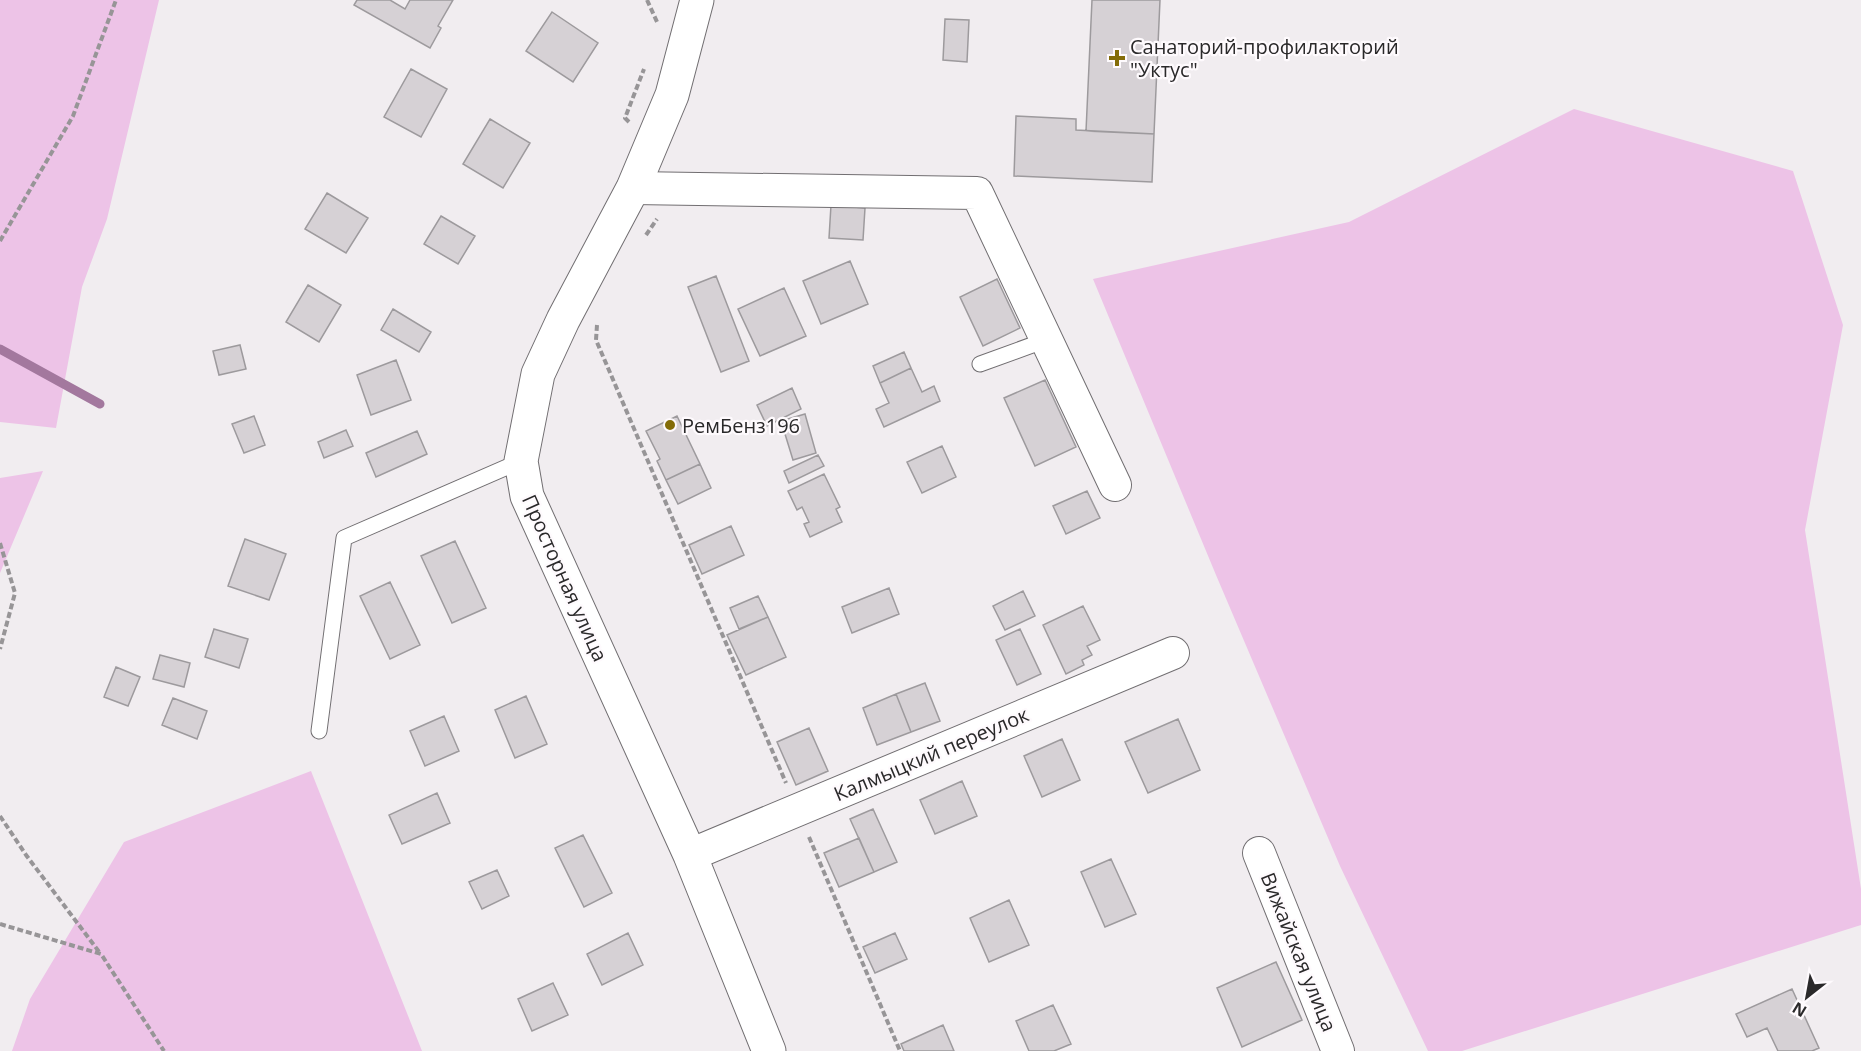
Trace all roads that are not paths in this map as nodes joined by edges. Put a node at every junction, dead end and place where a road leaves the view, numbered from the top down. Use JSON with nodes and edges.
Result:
{"nodes":[{"id":1,"x":697,"y":0,"type":"edge"},
{"id":2,"x":633,"y":188,"type":"junction"},
{"id":3,"x":1046,"y":340,"type":"junction"},
{"id":4,"x":980,"y":364,"type":"dead end"},
{"id":5,"x":521,"y":461,"type":"junction"},
{"id":6,"x":1115,"y":485,"type":"dead end"},
{"id":7,"x":1173,"y":653,"type":"dead end"},
{"id":8,"x":319,"y":731,"type":"dead end"},
{"id":9,"x":1259,"y":854,"type":"dead end"},
{"id":10,"x":690,"y":855,"type":"junction"},
{"id":11,"x":769,"y":1051,"type":"edge"},
{"id":12,"x":1338,"y":1051,"type":"edge"}],
"edges":[{"from":1,"to":2,"type":"street","name":"Просторная улица"},
{"from":2,"to":3,"type":"street"},
{"from":2,"to":5,"type":"street","name":"Просторная улица"},
{"from":3,"to":4,"type":"lane"},
{"from":3,"to":6,"type":"street"},
{"from":5,"to":8,"type":"lane"},
{"from":5,"to":10,"type":"street","name":"Просторная улица"},
{"from":7,"to":10,"type":"street","name":"Калмыцкий переулок"},
{"from":9,"to":12,"type":"street","name":"Вижайская улица"},
{"from":10,"to":11,"type":"street","name":"Просторная улица"}]}
